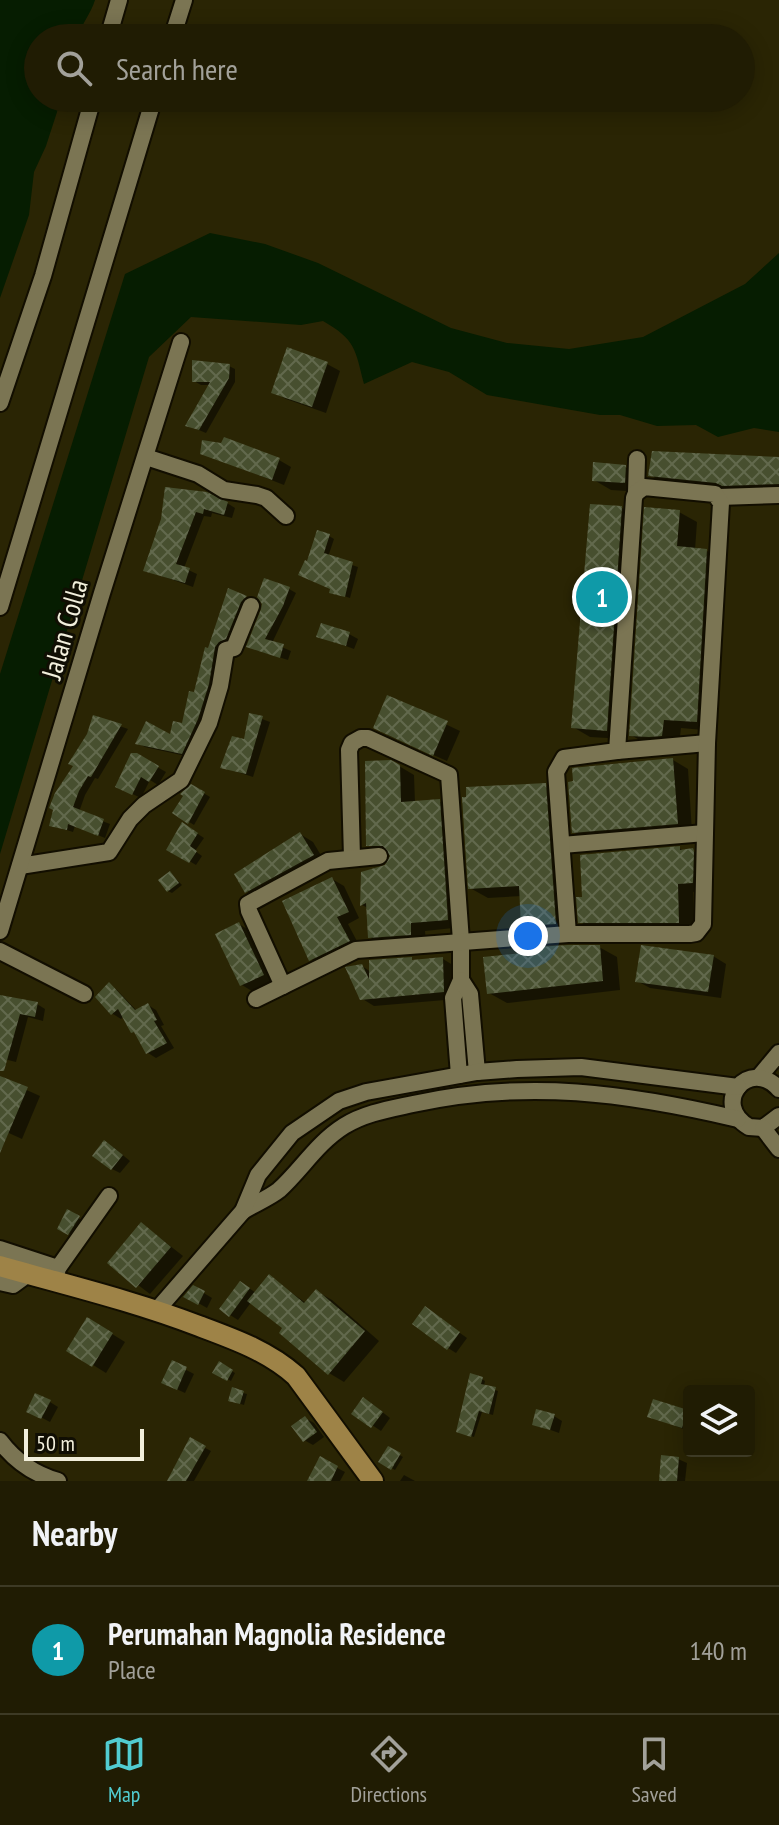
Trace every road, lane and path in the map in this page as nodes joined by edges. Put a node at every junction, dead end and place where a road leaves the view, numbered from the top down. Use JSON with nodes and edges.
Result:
{"nodes":[{"id":1,"x":119,"y":0,"type":"edge"},
{"id":2,"x":184,"y":0,"type":"edge"},
{"id":3,"x":112,"y":24,"type":"edge"},
{"id":4,"x":176,"y":24,"type":"edge"},
{"id":5,"x":89,"y":112,"type":"edge"},
{"id":6,"x":150,"y":112,"type":"edge"},
{"id":7,"x":181,"y":342,"type":"dead end"},
{"id":8,"x":0,"y":403,"type":"edge"},
{"id":9,"x":146,"y":457,"type":"junction"},
{"id":10,"x":637,"y":459,"type":"dead end"},
{"id":11,"x":636,"y":493,"type":"junction"},
{"id":12,"x":778,"y":495,"type":"edge"},
{"id":13,"x":719,"y":497,"type":"junction"},
{"id":14,"x":286,"y":516,"type":"dead end"},
{"id":15,"x":251,"y":606,"type":"dead end"},
{"id":16,"x":0,"y":607,"type":"edge"},
{"id":17,"x":707,"y":743,"type":"junction"},
{"id":18,"x":617,"y":751,"type":"junction"},
{"id":19,"x":705,"y":833,"type":"junction"},
{"id":20,"x":562,"y":845,"type":"junction"},
{"id":21,"x":379,"y":856,"type":"dead end"},
{"id":22,"x":352,"y":857,"type":"junction"},
{"id":23,"x":20,"y":866,"type":"junction"},
{"id":24,"x":0,"y":931,"type":"edge"},
{"id":25,"x":568,"y":934,"type":"junction"},
{"id":26,"x":461,"y":941,"type":"junction"},
{"id":27,"x":0,"y":951,"type":"edge"},
{"id":28,"x":461,"y":980,"type":"junction"},
{"id":29,"x":283,"y":986,"type":"junction"},
{"id":30,"x":84,"y":994,"type":"dead end"},
{"id":31,"x":256,"y":999,"type":"dead end"},
{"id":32,"x":779,"y":1053,"type":"edge"},
{"id":33,"x":477,"y":1072,"type":"junction"},
{"id":34,"x":622,"y":1072,"type":"junction"},
{"id":35,"x":459,"y":1075,"type":"junction"},
{"id":36,"x":759,"y":1077,"type":"junction"},
{"id":37,"x":738,"y":1087,"type":"junction"},
{"id":38,"x":779,"y":1087,"type":"edge"},
{"id":39,"x":619,"y":1095,"type":"junction"},
{"id":40,"x":779,"y":1116,"type":"edge"},
{"id":41,"x":738,"y":1119,"type":"junction"},
{"id":42,"x":763,"y":1128,"type":"junction"},
{"id":43,"x":779,"y":1149,"type":"edge"},
{"id":44,"x":109,"y":1196,"type":"dead end"},
{"id":45,"x":243,"y":1211,"type":"junction"},
{"id":46,"x":0,"y":1249,"type":"edge"},
{"id":47,"x":0,"y":1266,"type":"edge"},
{"id":48,"x":28,"y":1274,"type":"junction"},
{"id":49,"x":57,"y":1274,"type":"junction"},
{"id":50,"x":0,"y":1282,"type":"edge"},
{"id":51,"x":157,"y":1310,"type":"junction"},
{"id":52,"x":0,"y":1441,"type":"edge"},
{"id":53,"x":58,"y":1481,"type":"edge"},
{"id":54,"x":373,"y":1481,"type":"edge"}],
"edges":[{"from":1,"to":3,"type":"street"},
{"from":2,"to":4,"type":"street"},
{"from":5,"to":8,"type":"street"},
{"from":6,"to":16,"type":"street"},
{"from":7,"to":9,"type":"street","name":"Jalan Colla"},
{"from":9,"to":14,"type":"street"},
{"from":9,"to":23,"type":"street","name":"Jalan Colla"},
{"from":10,"to":11,"type":"street"},
{"from":11,"to":13,"type":"street"},
{"from":11,"to":18,"type":"street"},
{"from":12,"to":13,"type":"street"},
{"from":13,"to":17,"type":"street"},
{"from":15,"to":23,"type":"street"},
{"from":17,"to":18,"type":"street"},
{"from":17,"to":19,"type":"street"},
{"from":18,"to":20,"type":"street"},
{"from":19,"to":20,"type":"street"},
{"from":19,"to":25,"type":"street"},
{"from":20,"to":25,"type":"street"},
{"from":21,"to":22,"type":"street"},
{"from":22,"to":26,"type":"street"},
{"from":22,"to":29,"type":"street"},
{"from":23,"to":24,"type":"street","name":"Jalan Colla"},
{"from":25,"to":26,"type":"street"},
{"from":26,"to":28,"type":"street"},
{"from":26,"to":29,"type":"street"},
{"from":27,"to":30,"type":"street"},
{"from":28,"to":33,"type":"street"},
{"from":28,"to":35,"type":"street"},
{"from":29,"to":31,"type":"street"},
{"from":32,"to":36,"type":"street"},
{"from":33,"to":34,"type":"street"},
{"from":33,"to":35,"type":"street"},
{"from":34,"to":37,"type":"street"},
{"from":34,"to":39,"type":"street"},
{"from":35,"to":45,"type":"street"},
{"from":36,"to":37,"type":"street"},
{"from":36,"to":38,"type":"street"},
{"from":37,"to":41,"type":"street"},
{"from":39,"to":41,"type":"street"},
{"from":39,"to":45,"type":"street"},
{"from":40,"to":42,"type":"street"},
{"from":41,"to":42,"type":"street"},
{"from":42,"to":43,"type":"street"},
{"from":44,"to":49,"type":"street"},
{"from":45,"to":51,"type":"street"},
{"from":46,"to":49,"type":"street"},
{"from":47,"to":48,"type":"main road"},
{"from":48,"to":49,"type":"main road"},
{"from":48,"to":50,"type":"street"},
{"from":49,"to":51,"type":"main road"},
{"from":51,"to":54,"type":"main road"},
{"from":52,"to":53,"type":"street"}]}
